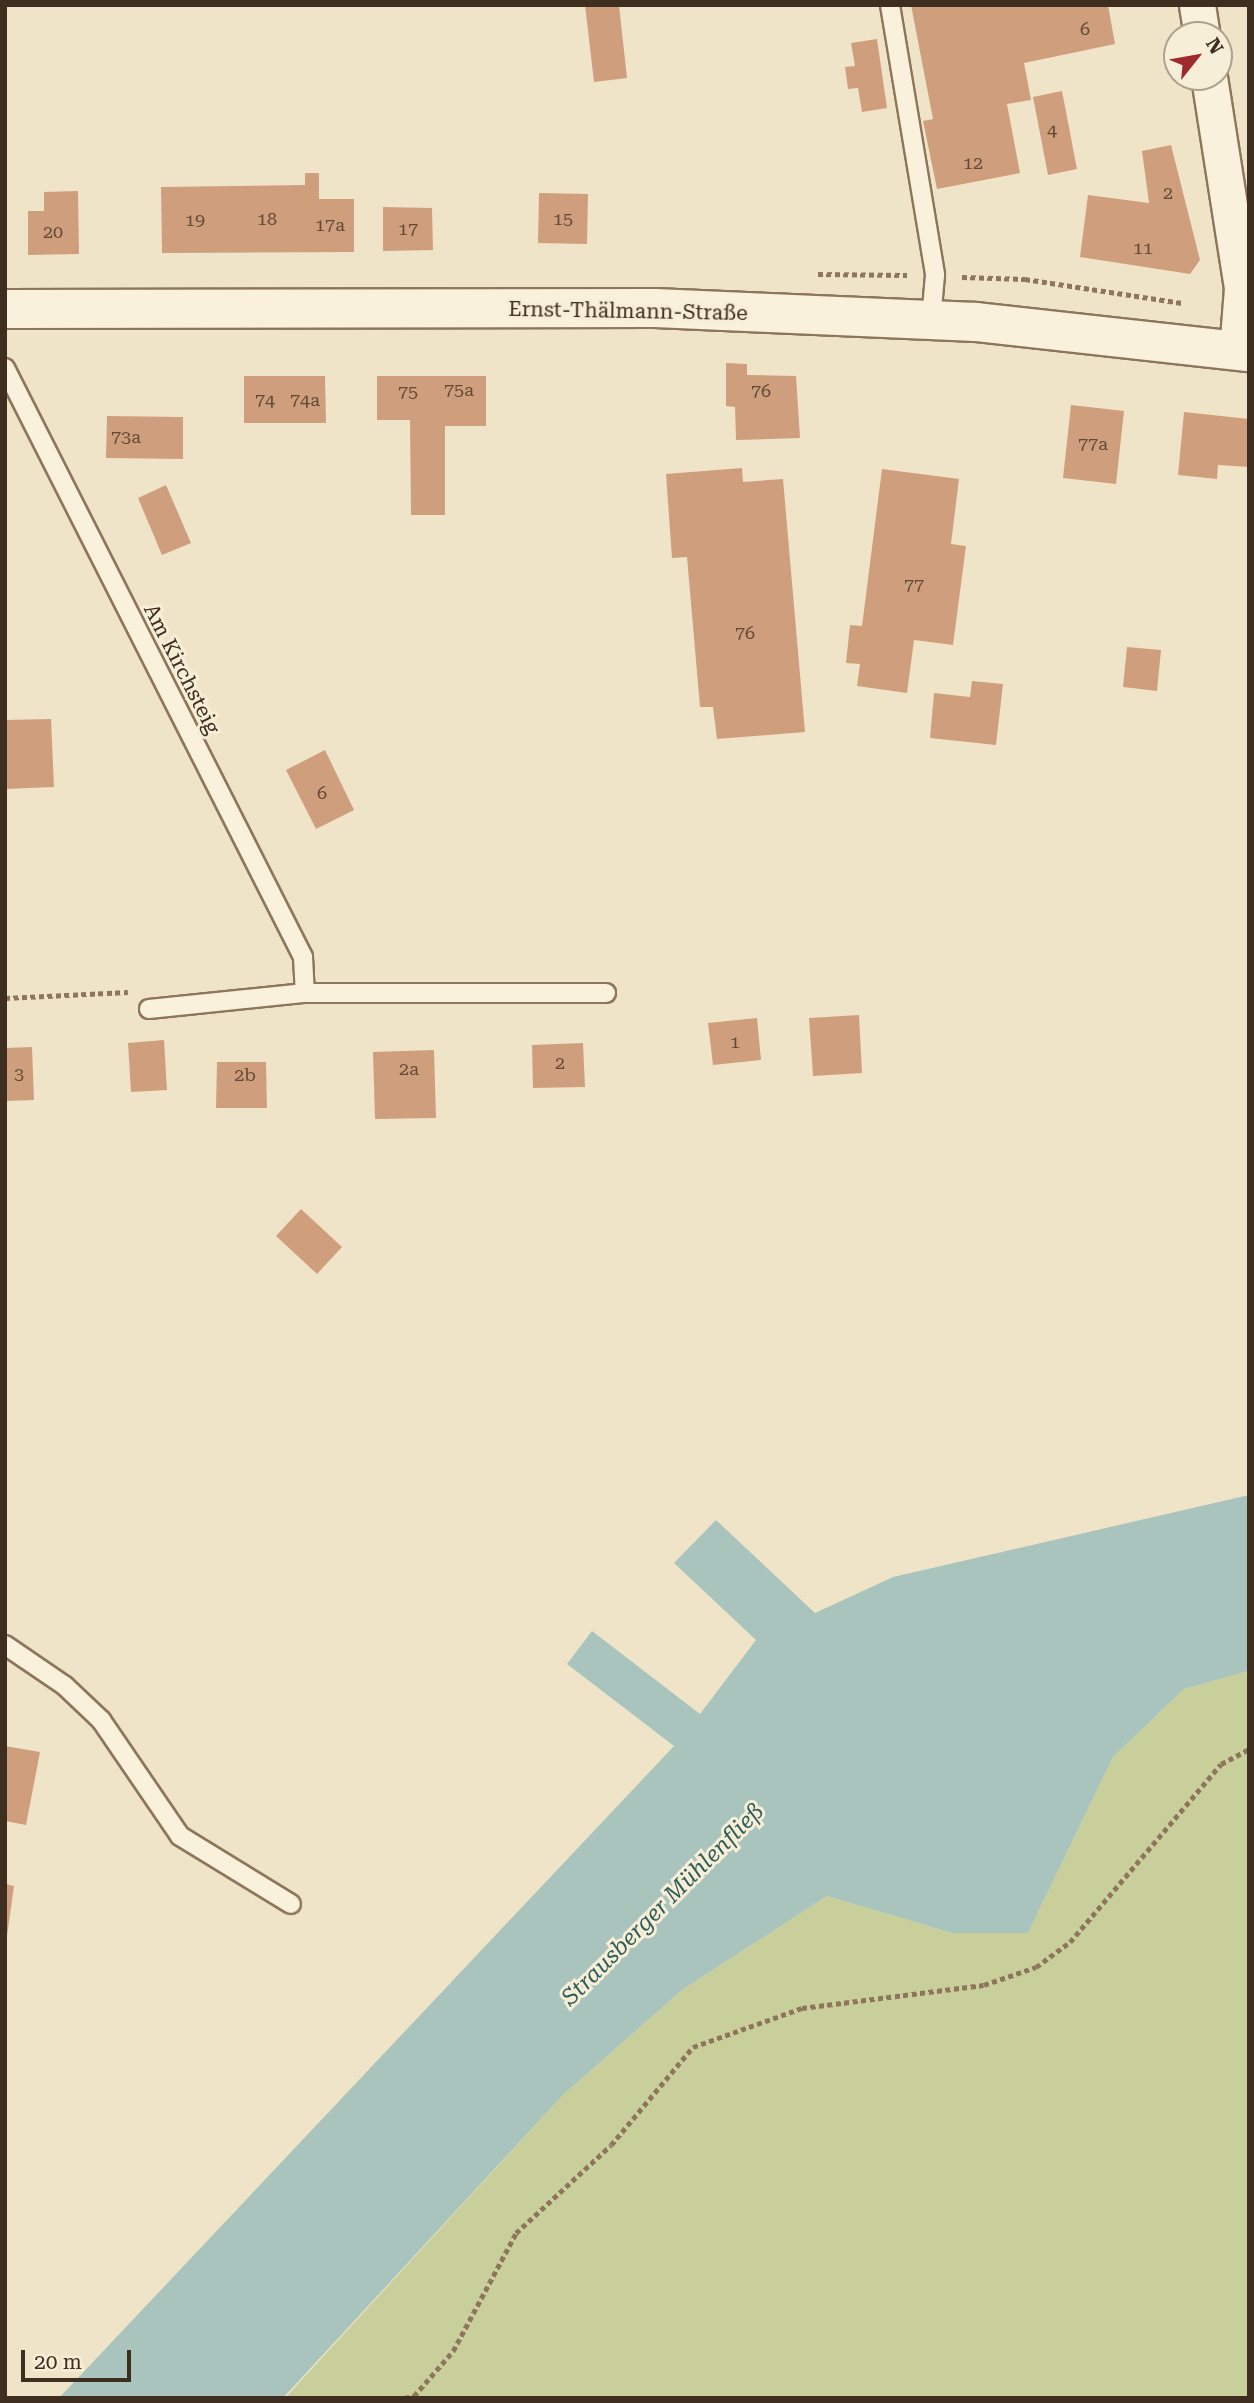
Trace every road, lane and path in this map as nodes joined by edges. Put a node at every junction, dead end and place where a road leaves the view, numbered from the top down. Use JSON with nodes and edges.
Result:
{"nodes":[{"id":1,"x":890,"y":5,"type":"edge"},
{"id":2,"x":1211,"y":91,"type":"edge"},
{"id":3,"x":5,"y":309,"type":"edge"},
{"id":4,"x":931,"y":320,"type":"junction"},
{"id":5,"x":1243,"y":351,"type":"edge"},
{"id":6,"x":5,"y":368,"type":"edge"},
{"id":7,"x":136,"y":992,"type":"dead end"},
{"id":8,"x":305,"y":993,"type":"junction"},
{"id":9,"x":606,"y":993,"type":"dead end"},
{"id":10,"x":5,"y":998,"type":"edge"},
{"id":11,"x":149,"y":1009,"type":"dead end"},
{"id":12,"x":5,"y":1646,"type":"edge"},
{"id":13,"x":1249,"y":1749,"type":"edge"},
{"id":14,"x":291,"y":1904,"type":"dead end"},
{"id":15,"x":404,"y":2398,"type":"edge"}],
"edges":[{"from":1,"to":4,"type":"lane"},
{"from":2,"to":5,"type":"street"},
{"from":3,"to":4,"type":"main road","name":"Ernst-Thälmann-Straße"},
{"from":4,"to":5,"type":"main road","name":"Ernst-Thälmann-Straße"},
{"from":6,"to":8,"type":"lane","name":"Am Kirchsteig"},
{"from":7,"to":10,"type":"path"},
{"from":8,"to":9,"type":"lane"},
{"from":8,"to":11,"type":"lane"},
{"from":12,"to":14,"type":"lane"},
{"from":13,"to":15,"type":"path"}]}
